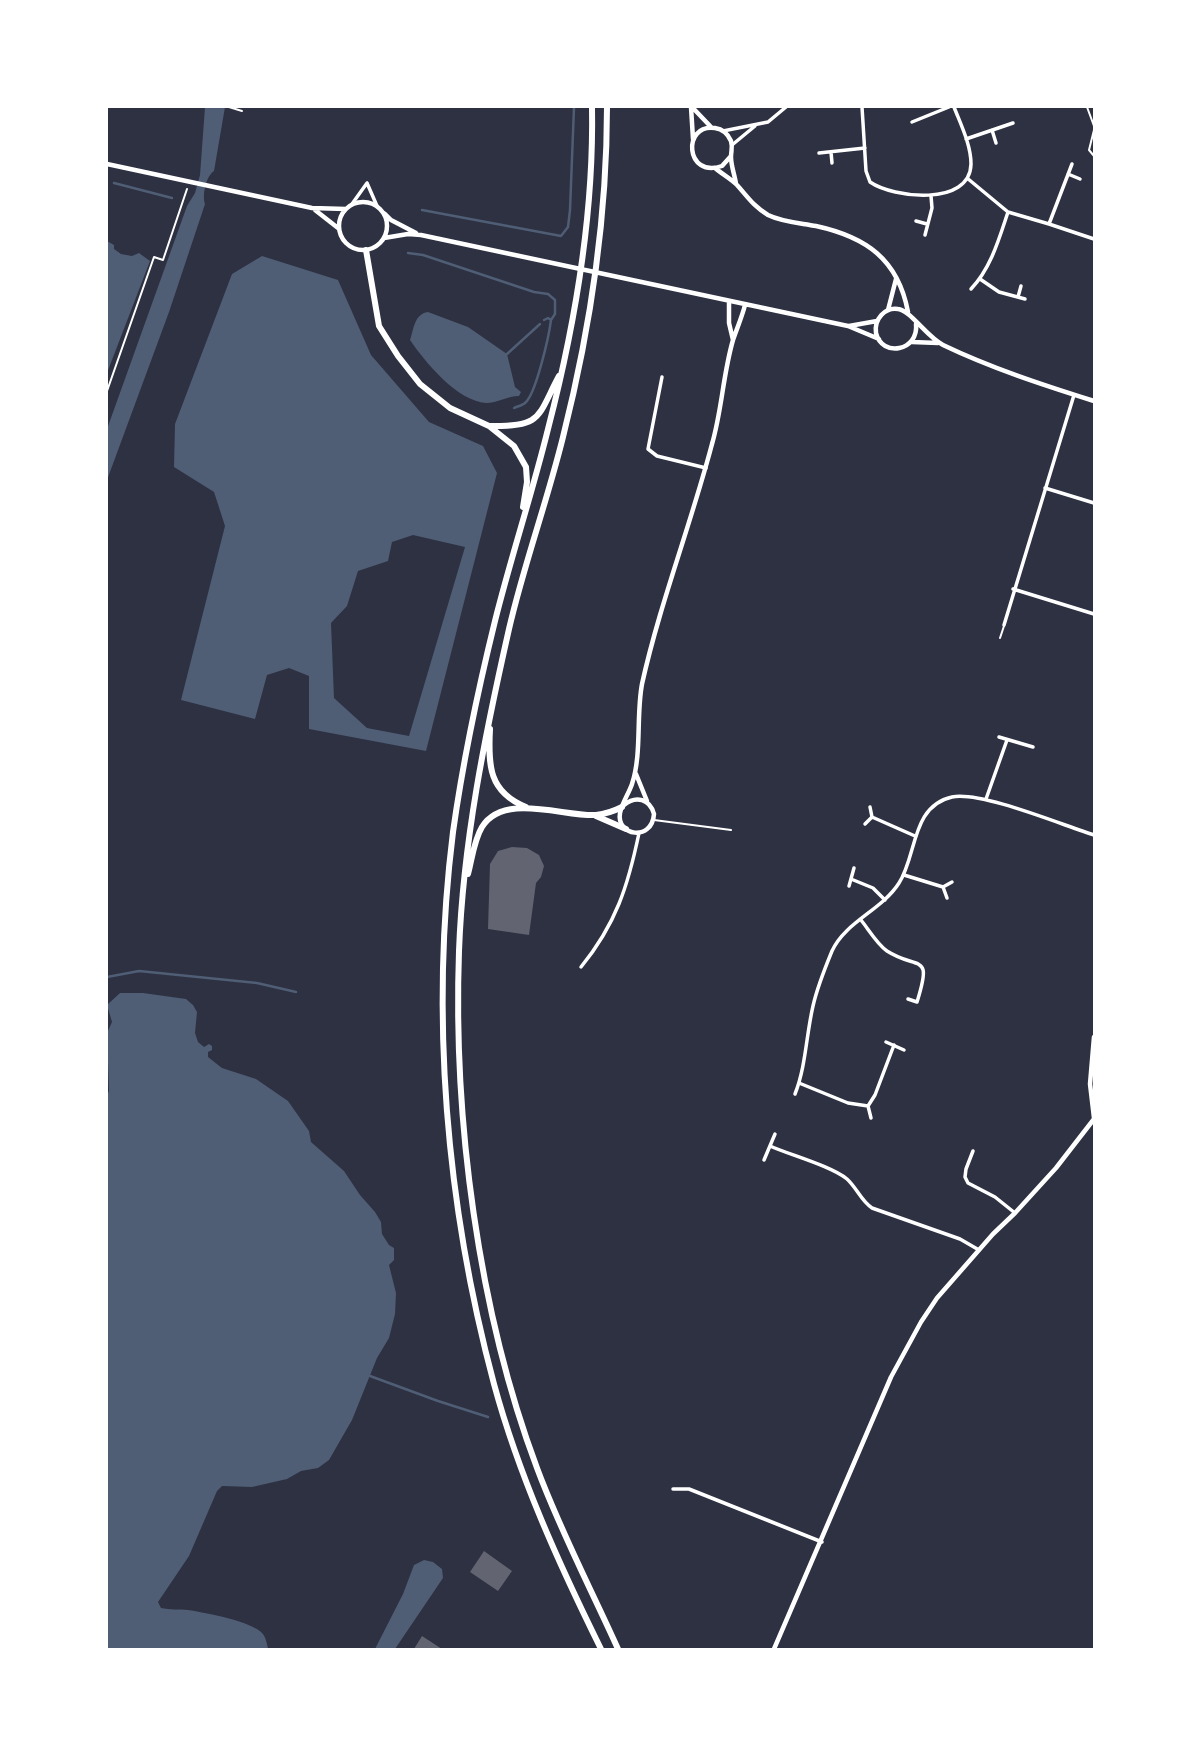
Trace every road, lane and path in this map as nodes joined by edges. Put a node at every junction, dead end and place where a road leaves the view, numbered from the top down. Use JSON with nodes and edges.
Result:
{"nodes":[{"id":1,"x":229,"y":107,"type":"edge"},
{"id":2,"x":592,"y":107,"type":"edge"},
{"id":3,"x":607,"y":107,"type":"edge"},
{"id":4,"x":691,"y":107,"type":"edge"},
{"id":5,"x":786,"y":107,"type":"edge"},
{"id":6,"x":862,"y":107,"type":"edge"},
{"id":7,"x":952,"y":107,"type":"edge"},
{"id":8,"x":1087,"y":107,"type":"edge"},
{"id":9,"x":242,"y":111,"type":"dead end"},
{"id":10,"x":912,"y":122,"type":"dead end"},
{"id":11,"x":1013,"y":123,"type":"dead end"},
{"id":12,"x":756,"y":125,"type":"junction"},
{"id":13,"x":711,"y":127,"type":"junction"},
{"id":14,"x":1094,"y":128,"type":"edge"},
{"id":15,"x":992,"y":130,"type":"junction"},
{"id":16,"x":723,"y":131,"type":"junction"},
{"id":17,"x":693,"y":139,"type":"junction"},
{"id":18,"x":967,"y":139,"type":"junction"},
{"id":19,"x":996,"y":143,"type":"dead end"},
{"id":20,"x":732,"y":145,"type":"junction"},
{"id":21,"x":864,"y":148,"type":"junction"},
{"id":22,"x":831,"y":152,"type":"junction"},
{"id":23,"x":819,"y":153,"type":"dead end"},
{"id":24,"x":731,"y":156,"type":"junction"},
{"id":25,"x":1094,"y":156,"type":"edge"},
{"id":26,"x":832,"y":163,"type":"dead end"},
{"id":27,"x":107,"y":164,"type":"edge"},
{"id":28,"x":1072,"y":164,"type":"dead end"},
{"id":29,"x":715,"y":168,"type":"junction"},
{"id":30,"x":1068,"y":174,"type":"junction"},
{"id":31,"x":967,"y":178,"type":"junction"},
{"id":32,"x":1080,"y":179,"type":"dead end"},
{"id":33,"x":190,"y":182,"type":"junction"},
{"id":34,"x":737,"y":185,"type":"junction"},
{"id":35,"x":931,"y":196,"type":"junction"},
{"id":36,"x":352,"y":204,"type":"junction"},
{"id":37,"x":312,"y":208,"type":"junction"},
{"id":38,"x":379,"y":208,"type":"junction"},
{"id":39,"x":346,"y":209,"type":"junction"},
{"id":40,"x":1008,"y":212,"type":"junction"},
{"id":41,"x":916,"y":221,"type":"dead end"},
{"id":42,"x":927,"y":224,"type":"junction"},
{"id":43,"x":1049,"y":224,"type":"junction"},
{"id":44,"x":339,"y":228,"type":"junction"},
{"id":45,"x":421,"y":235,"type":"junction"},
{"id":46,"x":925,"y":235,"type":"dead end"},
{"id":47,"x":384,"y":237,"type":"junction"},
{"id":48,"x":1094,"y":239,"type":"edge"},
{"id":49,"x":366,"y":250,"type":"junction"},
{"id":50,"x":896,"y":278,"type":"junction"},
{"id":51,"x":980,"y":279,"type":"junction"},
{"id":52,"x":1021,"y":286,"type":"dead end"},
{"id":53,"x":971,"y":289,"type":"dead end"},
{"id":54,"x":1018,"y":297,"type":"junction"},
{"id":55,"x":1025,"y":299,"type":"dead end"},
{"id":56,"x":729,"y":302,"type":"junction"},
{"id":57,"x":745,"y":305,"type":"junction"},
{"id":58,"x":888,"y":310,"type":"junction"},
{"id":59,"x":908,"y":313,"type":"junction"},
{"id":60,"x":877,"y":321,"type":"junction"},
{"id":61,"x":916,"y":324,"type":"junction"},
{"id":62,"x":848,"y":326,"type":"junction"},
{"id":63,"x":879,"y":339,"type":"junction"},
{"id":64,"x":733,"y":341,"type":"junction"},
{"id":65,"x":912,"y":342,"type":"junction"},
{"id":66,"x":939,"y":343,"type":"junction"},
{"id":67,"x":564,"y":367,"type":"junction"},
{"id":68,"x":662,"y":377,"type":"dead end"},
{"id":69,"x":107,"y":391,"type":"edge"},
{"id":70,"x":1074,"y":395,"type":"junction"},
{"id":71,"x":1094,"y":401,"type":"edge"},
{"id":72,"x":489,"y":426,"type":"junction"},
{"id":73,"x":706,"y":468,"type":"junction"},
{"id":74,"x":1045,"y":488,"type":"junction"},
{"id":75,"x":1094,"y":503,"type":"edge"},
{"id":76,"x":519,"y":537,"type":"junction"},
{"id":77,"x":1013,"y":589,"type":"junction"},
{"id":78,"x":1094,"y":614,"type":"edge"},
{"id":79,"x":1004,"y":625,"type":"joint"},
{"id":80,"x":1000,"y":638,"type":"dead end"},
{"id":81,"x":491,"y":711,"type":"junction"},
{"id":82,"x":999,"y":737,"type":"dead end"},
{"id":83,"x":1007,"y":740,"type":"junction"},
{"id":84,"x":1032,"y":747,"type":"dead end"},
{"id":85,"x":636,"y":773,"type":"junction"},
{"id":86,"x":986,"y":799,"type":"junction"},
{"id":87,"x":649,"y":804,"type":"junction"},
{"id":88,"x":623,"y":806,"type":"junction"},
{"id":89,"x":870,"y":807,"type":"dead end"},
{"id":90,"x":531,"y":809,"type":"junction"},
{"id":91,"x":594,"y":815,"type":"junction"},
{"id":92,"x":872,"y":817,"type":"junction"},
{"id":93,"x":653,"y":820,"type":"junction"},
{"id":94,"x":864,"y":824,"type":"dead end"},
{"id":95,"x":626,"y":829,"type":"junction"},
{"id":96,"x":731,"y":830,"type":"dead end"},
{"id":97,"x":639,"y":833,"type":"junction"},
{"id":98,"x":1094,"y":835,"type":"edge"},
{"id":99,"x":915,"y":836,"type":"junction"},
{"id":100,"x":854,"y":868,"type":"dead end"},
{"id":101,"x":904,"y":875,"type":"junction"},
{"id":102,"x":851,"y":879,"type":"junction"},
{"id":103,"x":952,"y":882,"type":"dead end"},
{"id":104,"x":849,"y":886,"type":"dead end"},
{"id":105,"x":943,"y":887,"type":"junction"},
{"id":106,"x":463,"y":895,"type":"junction"},
{"id":107,"x":947,"y":898,"type":"dead end"},
{"id":108,"x":885,"y":900,"type":"junction"},
{"id":109,"x":861,"y":920,"type":"junction"},
{"id":110,"x":581,"y":967,"type":"dead end"},
{"id":111,"x":908,"y":999,"type":"dead end"},
{"id":112,"x":1094,"y":1037,"type":"edge"},
{"id":113,"x":886,"y":1042,"type":"dead end"},
{"id":114,"x":894,"y":1045,"type":"junction"},
{"id":115,"x":904,"y":1050,"type":"dead end"},
{"id":116,"x":799,"y":1083,"type":"junction"},
{"id":117,"x":795,"y":1094,"type":"dead end"},
{"id":118,"x":868,"y":1106,"type":"junction"},
{"id":119,"x":871,"y":1118,"type":"dead end"},
{"id":120,"x":1094,"y":1119,"type":"edge"},
{"id":121,"x":775,"y":1134,"type":"dead end"},
{"id":122,"x":770,"y":1146,"type":"junction"},
{"id":123,"x":973,"y":1151,"type":"dead end"},
{"id":124,"x":764,"y":1160,"type":"dead end"},
{"id":125,"x":1015,"y":1213,"type":"junction"},
{"id":126,"x":979,"y":1250,"type":"junction"},
{"id":127,"x":673,"y":1489,"type":"dead end"},
{"id":128,"x":822,"y":1542,"type":"junction"},
{"id":129,"x":601,"y":1649,"type":"edge"},
{"id":130,"x":618,"y":1649,"type":"edge"},
{"id":131,"x":774,"y":1649,"type":"edge"}],
"edges":[{"from":1,"to":9,"type":"path"},
{"from":2,"to":67,"type":"highway"},
{"from":3,"to":81,"type":"highway"},
{"from":4,"to":13,"type":"street"},
{"from":4,"to":17,"type":"street"},
{"from":5,"to":12,"type":"street"},
{"from":6,"to":21,"type":"street"},
{"from":7,"to":10,"type":"street"},
{"from":7,"to":18,"type":"street"},
{"from":8,"to":14,"type":"lane"},
{"from":11,"to":15,"type":"street"},
{"from":12,"to":16,"type":"street"},
{"from":12,"to":20,"type":"street"},
{"from":13,"to":16,"type":"street"},
{"from":13,"to":17,"type":"street"},
{"from":14,"to":25,"type":"lane"},
{"from":15,"to":18,"type":"street"},
{"from":15,"to":19,"type":"street"},
{"from":16,"to":20,"type":"street"},
{"from":17,"to":29,"type":"street"},
{"from":18,"to":31,"type":"street"},
{"from":20,"to":24,"type":"street"},
{"from":21,"to":22,"type":"street"},
{"from":21,"to":35,"type":"street"},
{"from":22,"to":23,"type":"street"},
{"from":22,"to":26,"type":"street"},
{"from":24,"to":29,"type":"street"},
{"from":24,"to":34,"type":"street"},
{"from":27,"to":33,"type":"street"},
{"from":28,"to":30,"type":"street"},
{"from":29,"to":34,"type":"street"},
{"from":30,"to":32,"type":"street"},
{"from":30,"to":43,"type":"street"},
{"from":31,"to":35,"type":"street"},
{"from":31,"to":40,"type":"street"},
{"from":33,"to":37,"type":"street"},
{"from":33,"to":69,"type":"path"},
{"from":34,"to":50,"type":"street"},
{"from":35,"to":42,"type":"street"},
{"from":36,"to":38,"type":"street"},
{"from":36,"to":38,"type":"street"},
{"from":36,"to":39,"type":"street"},
{"from":37,"to":39,"type":"street"},
{"from":37,"to":44,"type":"street"},
{"from":38,"to":45,"type":"street"},
{"from":38,"to":47,"type":"street"},
{"from":39,"to":44,"type":"street"},
{"from":40,"to":43,"type":"street"},
{"from":40,"to":51,"type":"street"},
{"from":41,"to":42,"type":"street"},
{"from":42,"to":46,"type":"street"},
{"from":43,"to":48,"type":"street"},
{"from":44,"to":49,"type":"street"},
{"from":45,"to":47,"type":"street"},
{"from":45,"to":56,"type":"street"},
{"from":47,"to":49,"type":"street"},
{"from":49,"to":72,"type":"highway"},
{"from":50,"to":58,"type":"street"},
{"from":50,"to":59,"type":"street"},
{"from":51,"to":53,"type":"street"},
{"from":51,"to":54,"type":"street"},
{"from":52,"to":54,"type":"street"},
{"from":54,"to":55,"type":"street"},
{"from":56,"to":57,"type":"street"},
{"from":56,"to":64,"type":"street"},
{"from":57,"to":62,"type":"street"},
{"from":57,"to":64,"type":"street"},
{"from":58,"to":59,"type":"street"},
{"from":58,"to":60,"type":"street"},
{"from":59,"to":61,"type":"street"},
{"from":60,"to":62,"type":"street"},
{"from":60,"to":63,"type":"street"},
{"from":61,"to":65,"type":"street"},
{"from":61,"to":66,"type":"street"},
{"from":62,"to":63,"type":"street"},
{"from":63,"to":65,"type":"street"},
{"from":64,"to":73,"type":"street"},
{"from":65,"to":66,"type":"street"},
{"from":66,"to":70,"type":"street"},
{"from":67,"to":72,"type":"highway"},
{"from":67,"to":76,"type":"highway"},
{"from":68,"to":73,"type":"street"},
{"from":70,"to":71,"type":"street"},
{"from":70,"to":74,"type":"street"},
{"from":72,"to":76,"type":"highway"},
{"from":73,"to":85,"type":"street"},
{"from":74,"to":75,"type":"street"},
{"from":74,"to":77,"type":"street"},
{"from":76,"to":129,"type":"highway"},
{"from":77,"to":78,"type":"street"},
{"from":77,"to":79,"type":"street"},
{"from":79,"to":80,"type":"lane"},
{"from":81,"to":90,"type":"highway"},
{"from":81,"to":106,"type":"highway"},
{"from":82,"to":83,"type":"street"},
{"from":83,"to":84,"type":"street"},
{"from":83,"to":86,"type":"street"},
{"from":85,"to":87,"type":"street"},
{"from":85,"to":88,"type":"street"},
{"from":86,"to":98,"type":"street"},
{"from":86,"to":99,"type":"street"},
{"from":87,"to":88,"type":"street"},
{"from":87,"to":93,"type":"street"},
{"from":88,"to":91,"type":"highway"},
{"from":88,"to":95,"type":"street"},
{"from":89,"to":92,"type":"street"},
{"from":90,"to":91,"type":"highway"},
{"from":90,"to":106,"type":"highway"},
{"from":91,"to":95,"type":"highway"},
{"from":92,"to":94,"type":"street"},
{"from":92,"to":99,"type":"street"},
{"from":93,"to":96,"type":"lane"},
{"from":93,"to":97,"type":"street"},
{"from":95,"to":97,"type":"street"},
{"from":97,"to":110,"type":"street"},
{"from":99,"to":101,"type":"street"},
{"from":100,"to":102,"type":"street"},
{"from":101,"to":105,"type":"street"},
{"from":101,"to":108,"type":"street"},
{"from":102,"to":104,"type":"street"},
{"from":102,"to":108,"type":"street"},
{"from":103,"to":105,"type":"street"},
{"from":105,"to":107,"type":"street"},
{"from":106,"to":130,"type":"highway"},
{"from":108,"to":109,"type":"street"},
{"from":109,"to":111,"type":"street"},
{"from":109,"to":116,"type":"street"},
{"from":112,"to":120,"type":"street"},
{"from":113,"to":114,"type":"street"},
{"from":114,"to":115,"type":"street"},
{"from":114,"to":118,"type":"street"},
{"from":116,"to":117,"type":"street"},
{"from":116,"to":118,"type":"street"},
{"from":118,"to":119,"type":"street"},
{"from":120,"to":125,"type":"street"},
{"from":121,"to":122,"type":"street"},
{"from":122,"to":124,"type":"street"},
{"from":122,"to":126,"type":"street"},
{"from":123,"to":125,"type":"street"},
{"from":125,"to":126,"type":"street"},
{"from":126,"to":128,"type":"street"},
{"from":127,"to":128,"type":"street"},
{"from":128,"to":131,"type":"street"}]}
